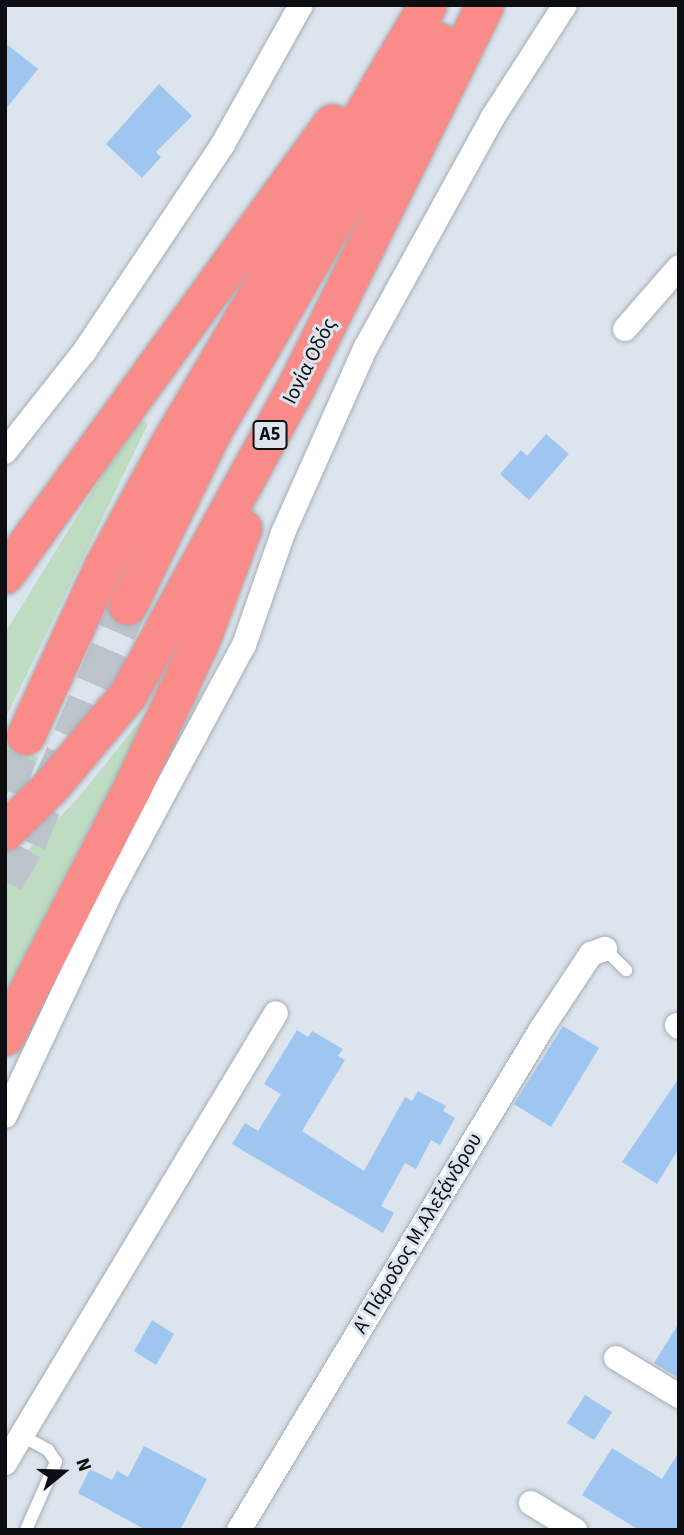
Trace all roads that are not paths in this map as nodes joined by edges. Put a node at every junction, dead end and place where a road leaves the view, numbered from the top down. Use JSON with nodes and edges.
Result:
{"nodes":[{"id":1,"x":301,"y":5,"type":"edge"},
{"id":2,"x":426,"y":5,"type":"edge"},
{"id":3,"x":459,"y":5,"type":"edge"},
{"id":4,"x":485,"y":5,"type":"edge"},
{"id":5,"x":565,"y":5,"type":"edge"},
{"id":6,"x":679,"y":267,"type":"edge"},
{"id":7,"x":625,"y":329,"type":"dead end"},
{"id":8,"x":299,"y":382,"type":"junction"},
{"id":9,"x":5,"y":452,"type":"edge"},
{"id":10,"x":5,"y":575,"type":"edge"},
{"id":11,"x":128,"y":606,"type":"tunnel mouth"},
{"id":12,"x":26,"y":736,"type":"tunnel mouth"},
{"id":13,"x":5,"y":832,"type":"edge"},
{"id":14,"x":605,"y":949,"type":"joint"},
{"id":15,"x":626,"y":970,"type":"dead end"},
{"id":16,"x":276,"y":1013,"type":"dead end"},
{"id":17,"x":5,"y":1037,"type":"edge"},
{"id":18,"x":5,"y":1116,"type":"edge"},
{"id":19,"x":617,"y":1358,"type":"dead end"},
{"id":20,"x":679,"y":1396,"type":"edge"},
{"id":21,"x":22,"y":1436,"type":"junction"},
{"id":22,"x":5,"y":1463,"type":"edge"},
{"id":23,"x":531,"y":1503,"type":"dead end"},
{"id":24,"x":26,"y":1530,"type":"edge"},
{"id":25,"x":239,"y":1530,"type":"edge"},
{"id":26,"x":575,"y":1530,"type":"edge"}],
"edges":[{"from":1,"to":9,"type":"street"},
{"from":2,"to":10,"type":"highway"},
{"from":2,"to":12,"type":"highway"},
{"from":3,"to":11,"type":"highway"},
{"from":4,"to":8,"type":"highway","name":"Ιονία Οδός","number":"Α5"},
{"from":5,"to":18,"type":"street"},
{"from":6,"to":7,"type":"street"},
{"from":8,"to":13,"type":"highway","name":"Ιονία Οδός","number":"Α5"},
{"from":8,"to":17,"type":"highway"},
{"from":14,"to":15,"type":"lane"},
{"from":14,"to":25,"type":"street","name":"Α' Πάροδος Μ.Αλεξάνδρου"},
{"from":16,"to":21,"type":"street"},
{"from":19,"to":20,"type":"street"},
{"from":21,"to":22,"type":"street"},
{"from":21,"to":24,"type":"lane"},
{"from":23,"to":26,"type":"street"}]}
